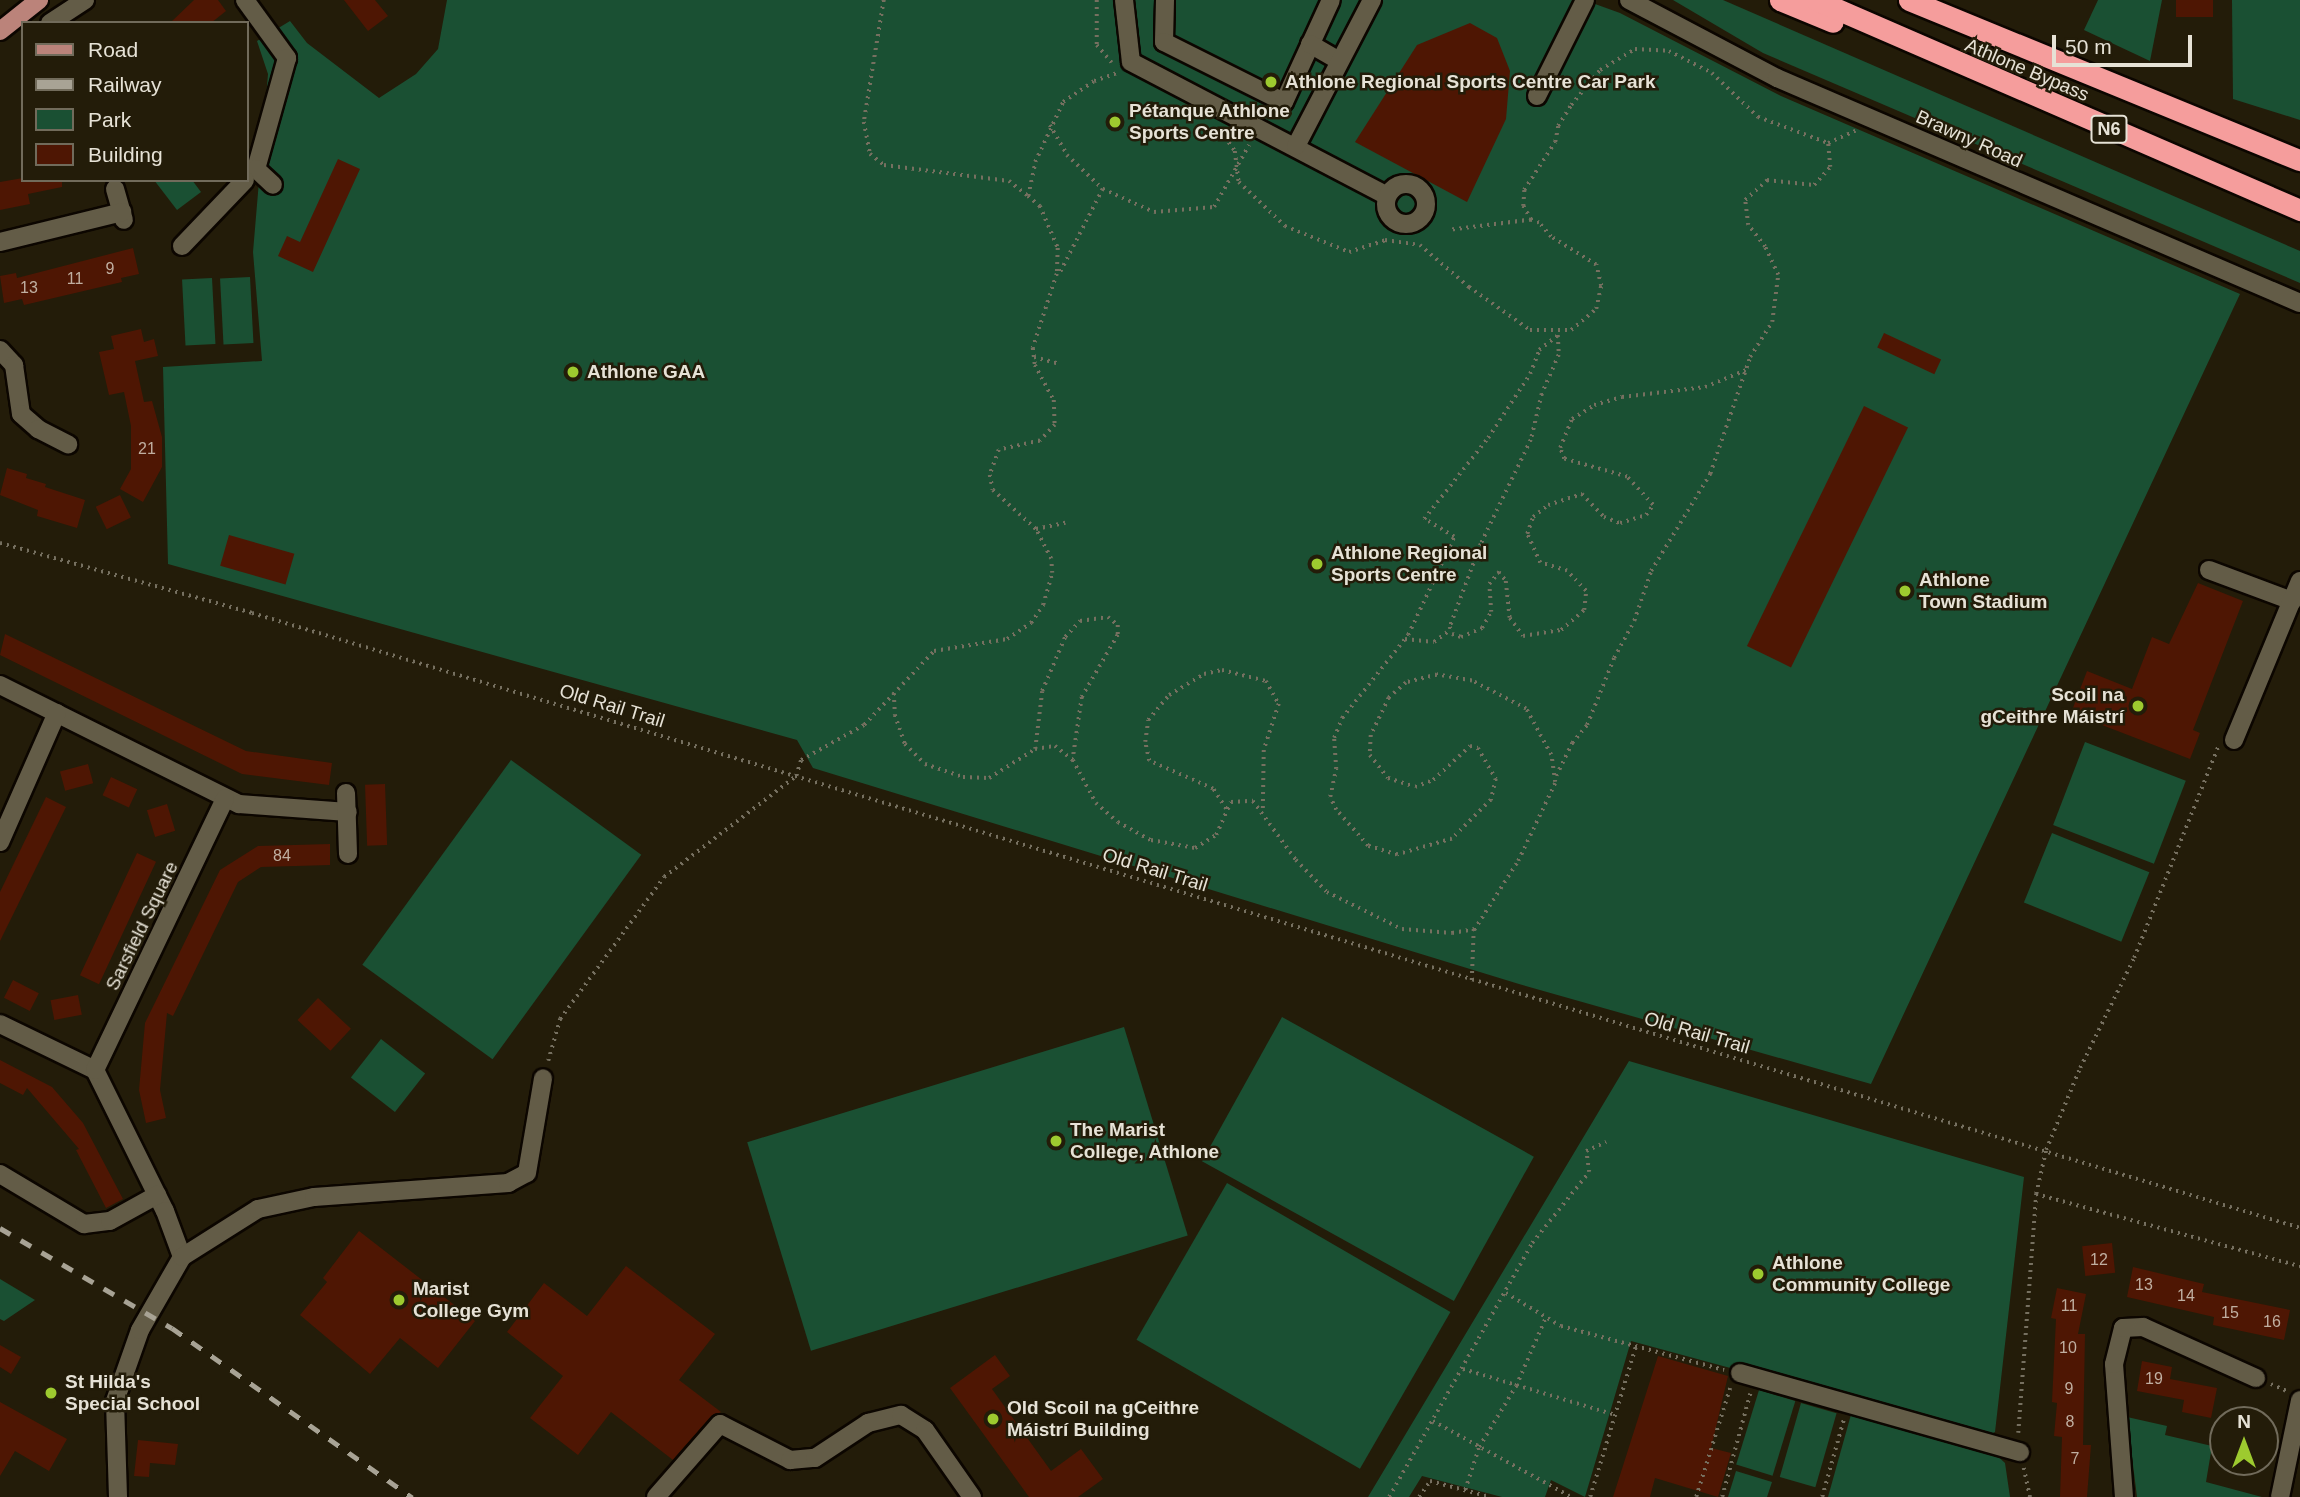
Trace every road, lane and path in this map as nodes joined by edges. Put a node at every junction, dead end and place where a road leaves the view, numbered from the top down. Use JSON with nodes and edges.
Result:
{"nodes":[{"id":1,"x":39,"y":0,"type":"edge"},
{"id":2,"x":85,"y":0,"type":"edge"},
{"id":3,"x":244,"y":0,"type":"edge"},
{"id":4,"x":884,"y":0,"type":"edge"},
{"id":5,"x":1124,"y":0,"type":"edge"},
{"id":6,"x":1165,"y":0,"type":"edge"},
{"id":7,"x":1331,"y":0,"type":"edge"},
{"id":8,"x":1372,"y":0,"type":"edge"},
{"id":9,"x":1585,"y":0,"type":"edge"},
{"id":10,"x":1629,"y":0,"type":"edge"},
{"id":11,"x":1780,"y":0,"type":"edge"},
{"id":12,"x":1816,"y":0,"type":"edge"},
{"id":13,"x":1918,"y":3,"type":"edge"},
{"id":14,"x":53,"y":21,"type":"edge"},
{"id":15,"x":0,"y":31,"type":"edge"},
{"id":16,"x":1310,"y":44,"type":"junction"},
{"id":17,"x":1919,"y":49,"type":"junction"},
{"id":18,"x":1340,"y":61,"type":"junction"},
{"id":19,"x":1121,"y":71,"type":"dead end"},
{"id":20,"x":1228,"y":77,"type":"junction"},
{"id":21,"x":1537,"y":96,"type":"dead end"},
{"id":22,"x":1218,"y":106,"type":"junction"},
{"id":23,"x":1875,"y":121,"type":"junction"},
{"id":24,"x":1050,"y":125,"type":"junction"},
{"id":25,"x":1258,"y":127,"type":"junction"},
{"id":26,"x":1828,"y":143,"type":"junction"},
{"id":27,"x":1296,"y":146,"type":"junction"},
{"id":28,"x":2300,"y":160,"type":"edge"},
{"id":29,"x":249,"y":176,"type":"edge"},
{"id":30,"x":243,"y":182,"type":"edge"},
{"id":31,"x":273,"y":185,"type":"dead end"},
{"id":32,"x":115,"y":189,"type":"dead end"},
{"id":33,"x":1103,"y":189,"type":"junction"},
{"id":34,"x":1028,"y":196,"type":"junction"},
{"id":35,"x":1387,"y":196,"type":"dead end"},
{"id":36,"x":2300,"y":210,"type":"edge"},
{"id":37,"x":1531,"y":220,"type":"dead end"},
{"id":38,"x":0,"y":242,"type":"edge"},
{"id":39,"x":182,"y":246,"type":"dead end"},
{"id":40,"x":1055,"y":283,"type":"junction"},
{"id":41,"x":2300,"y":303,"type":"edge"},
{"id":42,"x":0,"y":350,"type":"edge"},
{"id":43,"x":1034,"y":357,"type":"junction"},
{"id":44,"x":1060,"y":364,"type":"dead end"},
{"id":45,"x":1746,"y":370,"type":"junction"},
{"id":46,"x":68,"y":444,"type":"dead end"},
{"id":47,"x":1065,"y":523,"type":"dead end"},
{"id":48,"x":1036,"y":528,"type":"junction"},
{"id":49,"x":0,"y":543,"type":"edge"},
{"id":50,"x":2208,"y":570,"type":"dead end"},
{"id":51,"x":2300,"y":581,"type":"edge"},
{"id":52,"x":2292,"y":600,"type":"junction"},
{"id":53,"x":1451,"y":629,"type":"junction"},
{"id":54,"x":1405,"y":639,"type":"junction"},
{"id":55,"x":0,"y":685,"type":"edge"},
{"id":56,"x":894,"y":693,"type":"junction"},
{"id":57,"x":57,"y":713,"type":"junction"},
{"id":58,"x":2234,"y":740,"type":"joint"},
{"id":59,"x":1035,"y":749,"type":"junction"},
{"id":60,"x":1073,"y":760,"type":"junction"},
{"id":61,"x":796,"y":776,"type":"junction"},
{"id":62,"x":1555,"y":782,"type":"junction"},
{"id":63,"x":346,"y":793,"type":"dead end"},
{"id":64,"x":225,"y":799,"type":"junction"},
{"id":65,"x":1226,"y":809,"type":"junction"},
{"id":66,"x":348,"y":812,"type":"junction"},
{"id":67,"x":1264,"y":814,"type":"junction"},
{"id":68,"x":0,"y":842,"type":"edge"},
{"id":69,"x":348,"y":854,"type":"dead end"},
{"id":70,"x":1474,"y":930,"type":"junction"},
{"id":71,"x":1472,"y":982,"type":"junction"},
{"id":72,"x":0,"y":1024,"type":"edge"},
{"id":73,"x":95,"y":1070,"type":"junction"},
{"id":74,"x":543,"y":1078,"type":"joint"},
{"id":75,"x":1606,"y":1142,"type":"dead end"},
{"id":76,"x":2046,"y":1150,"type":"junction"},
{"id":77,"x":0,"y":1174,"type":"edge"},
{"id":78,"x":2036,"y":1194,"type":"junction"},
{"id":79,"x":157,"y":1195,"type":"junction"},
{"id":80,"x":2300,"y":1228,"type":"edge"},
{"id":81,"x":182,"y":1257,"type":"junction"},
{"id":82,"x":2300,"y":1266,"type":"edge"},
{"id":83,"x":1506,"y":1293,"type":"junction"},
{"id":84,"x":1546,"y":1317,"type":"junction"},
{"id":85,"x":1636,"y":1346,"type":"junction"},
{"id":86,"x":1463,"y":1369,"type":"junction"},
{"id":87,"x":1743,"y":1374,"type":"junction"},
{"id":88,"x":2256,"y":1378,"type":"joint"},
{"id":89,"x":1516,"y":1386,"type":"junction"},
{"id":90,"x":2300,"y":1398,"type":"edge"},
{"id":91,"x":1849,"y":1403,"type":"junction"},
{"id":92,"x":1615,"y":1415,"type":"junction"},
{"id":93,"x":1433,"y":1421,"type":"junction"},
{"id":94,"x":1479,"y":1447,"type":"junction"},
{"id":95,"x":2020,"y":1452,"type":"junction"},
{"id":96,"x":1465,"y":1490,"type":"junction"},
{"id":97,"x":118,"y":1497,"type":"edge"},
{"id":98,"x":656,"y":1497,"type":"edge"},
{"id":99,"x":971,"y":1497,"type":"edge"},
{"id":100,"x":1389,"y":1497,"type":"edge"},
{"id":101,"x":1419,"y":1497,"type":"edge"},
{"id":102,"x":1490,"y":1497,"type":"edge"},
{"id":103,"x":1572,"y":1497,"type":"edge"},
{"id":104,"x":1590,"y":1497,"type":"edge"},
{"id":105,"x":1696,"y":1497,"type":"edge"},
{"id":106,"x":1722,"y":1497,"type":"edge"},
{"id":107,"x":1822,"y":1497,"type":"edge"},
{"id":108,"x":2030,"y":1497,"type":"edge"},
{"id":109,"x":2124,"y":1497,"type":"edge"},
{"id":110,"x":2280,"y":1497,"type":"edge"}],
"edges":[{"from":1,"to":15,"type":"main road"},
{"from":2,"to":14,"type":"street"},
{"from":3,"to":29,"type":"street"},
{"from":4,"to":34,"type":"path"},
{"from":5,"to":22,"type":"street"},
{"from":6,"to":20,"type":"street"},
{"from":7,"to":16,"type":"street"},
{"from":8,"to":18,"type":"street"},
{"from":9,"to":21,"type":"street"},
{"from":10,"to":23,"type":"street","name":"Brawny Road"},
{"from":11,"to":17,"type":"highway","number":"N6"},
{"from":12,"to":17,"type":"highway","name":"Athlone Bypass","number":"N6"},
{"from":13,"to":28,"type":"highway","name":"Athlone Bypass","number":"N6"},
{"from":16,"to":18,"type":"street"},
{"from":16,"to":20,"type":"street"},
{"from":17,"to":36,"type":"highway","name":"Athlone Bypass","number":"N6"},
{"from":18,"to":27,"type":"street"},
{"from":19,"to":24,"type":"path"},
{"from":20,"to":22,"type":"street"},
{"from":22,"to":25,"type":"street"},
{"from":23,"to":26,"type":"path"},
{"from":23,"to":41,"type":"street","name":"Brawny Road"},
{"from":24,"to":33,"type":"path"},
{"from":24,"to":34,"type":"path"},
{"from":25,"to":27,"type":"street"},
{"from":25,"to":33,"type":"path"},
{"from":26,"to":37,"type":"path"},
{"from":26,"to":45,"type":"path"},
{"from":27,"to":35,"type":"street"},
{"from":29,"to":31,"type":"street"},
{"from":30,"to":39,"type":"street"},
{"from":32,"to":38,"type":"street"},
{"from":33,"to":40,"type":"path"},
{"from":34,"to":40,"type":"path"},
{"from":40,"to":43,"type":"path"},
{"from":42,"to":46,"type":"street"},
{"from":43,"to":44,"type":"path"},
{"from":43,"to":48,"type":"path"},
{"from":45,"to":53,"type":"path"},
{"from":45,"to":62,"type":"path"},
{"from":47,"to":48,"type":"path"},
{"from":48,"to":56,"type":"path"},
{"from":49,"to":61,"type":"path","name":"Old Rail Trail"},
{"from":50,"to":52,"type":"street"},
{"from":51,"to":52,"type":"street"},
{"from":52,"to":58,"type":"street"},
{"from":53,"to":54,"type":"path"},
{"from":53,"to":54,"type":"path"},
{"from":54,"to":62,"type":"path"},
{"from":55,"to":57,"type":"street"},
{"from":56,"to":59,"type":"path"},
{"from":56,"to":61,"type":"path"},
{"from":57,"to":64,"type":"street"},
{"from":57,"to":68,"type":"street"},
{"from":58,"to":76,"type":"path"},
{"from":59,"to":60,"type":"path"},
{"from":59,"to":60,"type":"path"},
{"from":60,"to":65,"type":"path"},
{"from":61,"to":71,"type":"path","name":"Old Rail Trail"},
{"from":61,"to":74,"type":"path"},
{"from":62,"to":70,"type":"path"},
{"from":63,"to":66,"type":"street"},
{"from":64,"to":66,"type":"street"},
{"from":64,"to":73,"type":"street","name":"Sarsfield Square"},
{"from":65,"to":67,"type":"path"},
{"from":65,"to":67,"type":"path"},
{"from":66,"to":69,"type":"street"},
{"from":67,"to":70,"type":"path"},
{"from":70,"to":71,"type":"path"},
{"from":71,"to":76,"type":"path","name":"Old Rail Trail"},
{"from":72,"to":73,"type":"street"},
{"from":73,"to":79,"type":"street"},
{"from":74,"to":81,"type":"street"},
{"from":75,"to":83,"type":"path"},
{"from":76,"to":78,"type":"path"},
{"from":76,"to":80,"type":"path","name":"Old Rail Trail"},
{"from":77,"to":79,"type":"street"},
{"from":78,"to":82,"type":"path"},
{"from":78,"to":95,"type":"path"},
{"from":79,"to":81,"type":"street"},
{"from":81,"to":97,"type":"street"},
{"from":83,"to":84,"type":"path"},
{"from":83,"to":86,"type":"path"},
{"from":84,"to":85,"type":"path"},
{"from":84,"to":89,"type":"path"},
{"from":85,"to":87,"type":"path"},
{"from":85,"to":92,"type":"path"},
{"from":86,"to":89,"type":"path"},
{"from":86,"to":93,"type":"path"},
{"from":87,"to":91,"type":"street"},
{"from":87,"to":105,"type":"path"},
{"from":87,"to":106,"type":"path"},
{"from":88,"to":90,"type":"path"},
{"from":88,"to":109,"type":"street"},
{"from":89,"to":92,"type":"path"},
{"from":89,"to":94,"type":"path"},
{"from":90,"to":110,"type":"street"},
{"from":91,"to":95,"type":"street"},
{"from":91,"to":107,"type":"path"},
{"from":92,"to":104,"type":"path"},
{"from":93,"to":94,"type":"path"},
{"from":93,"to":100,"type":"path"},
{"from":94,"to":96,"type":"path"},
{"from":94,"to":103,"type":"path"},
{"from":95,"to":108,"type":"path"},
{"from":96,"to":101,"type":"path"},
{"from":96,"to":102,"type":"path"},
{"from":98,"to":99,"type":"street"}]}
